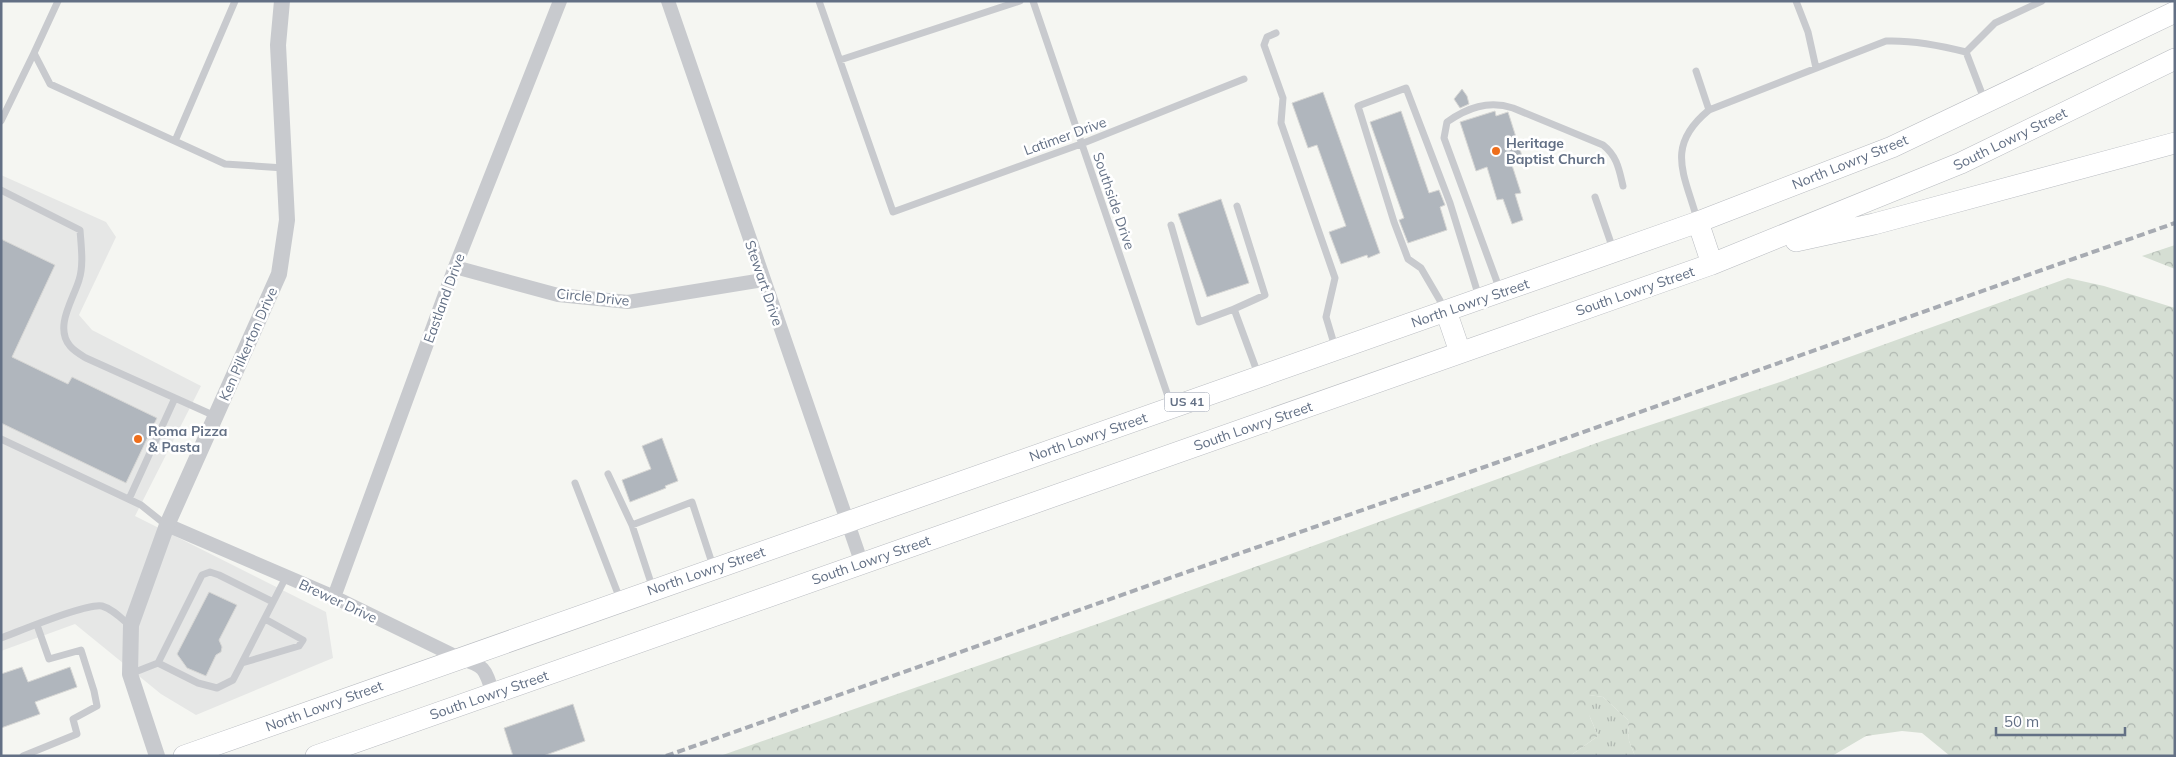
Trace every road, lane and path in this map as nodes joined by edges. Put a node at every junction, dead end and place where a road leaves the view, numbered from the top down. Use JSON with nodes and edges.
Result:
{"nodes":[{"id":1,"x":58,"y":1,"type":"edge"},
{"id":2,"x":235,"y":1,"type":"edge"},
{"id":3,"x":282,"y":1,"type":"edge"},
{"id":4,"x":560,"y":1,"type":"edge"},
{"id":5,"x":668,"y":1,"type":"edge"},
{"id":6,"x":819,"y":1,"type":"edge"},
{"id":7,"x":1020,"y":1,"type":"edge"},
{"id":8,"x":1033,"y":1,"type":"edge"},
{"id":9,"x":1796,"y":1,"type":"edge"},
{"id":10,"x":2042,"y":1,"type":"edge"},
{"id":11,"x":2175,"y":12,"type":"edge"},
{"id":12,"x":1276,"y":33,"type":"dead end"},
{"id":13,"x":1966,"y":52,"type":"junction"},
{"id":14,"x":34,"y":53,"type":"junction"},
{"id":15,"x":2175,"y":59,"type":"edge"},
{"id":16,"x":840,"y":60,"type":"junction"},
{"id":17,"x":1816,"y":68,"type":"junction"},
{"id":18,"x":1696,"y":70,"type":"dead end"},
{"id":19,"x":1244,"y":79,"type":"dead end"},
{"id":20,"x":1985,"y":102,"type":"junction"},
{"id":21,"x":1709,"y":110,"type":"junction"},
{"id":22,"x":1,"y":121,"type":"edge"},
{"id":23,"x":175,"y":141,"type":"junction"},
{"id":24,"x":2175,"y":143,"type":"edge"},
{"id":25,"x":1081,"y":144,"type":"junction"},
{"id":26,"x":285,"y":168,"type":"junction"},
{"id":27,"x":1623,"y":186,"type":"dead end"},
{"id":28,"x":1,"y":190,"type":"edge"},
{"id":29,"x":1595,"y":197,"type":"dead end"},
{"id":30,"x":1237,"y":206,"type":"dead end"},
{"id":31,"x":1698,"y":222,"type":"junction"},
{"id":32,"x":1170,"y":224,"type":"dead end"},
{"id":33,"x":1614,"y":252,"type":"junction"},
{"id":34,"x":1739,"y":253,"type":"junction"},
{"id":35,"x":1712,"y":264,"type":"junction"},
{"id":36,"x":455,"y":267,"type":"junction"},
{"id":37,"x":763,"y":280,"type":"junction"},
{"id":38,"x":1501,"y":293,"type":"junction"},
{"id":39,"x":1480,"y":300,"type":"junction"},
{"id":40,"x":1234,"y":309,"type":"junction"},
{"id":41,"x":1446,"y":311,"type":"junction"},
{"id":42,"x":1335,"y":350,"type":"junction"},
{"id":43,"x":1460,"y":352,"type":"junction"},
{"id":44,"x":1259,"y":377,"type":"junction"},
{"id":45,"x":176,"y":398,"type":"junction"},
{"id":46,"x":1172,"y":407,"type":"junction"},
{"id":47,"x":216,"y":416,"type":"junction"},
{"id":48,"x":1,"y":439,"type":"edge"},
{"id":49,"x":608,"y":474,"type":"dead end"},
{"id":50,"x":576,"y":483,"type":"dead end"},
{"id":51,"x":129,"y":499,"type":"junction"},
{"id":52,"x":848,"y":520,"type":"junction"},
{"id":53,"x":167,"y":525,"type":"junction"},
{"id":54,"x":632,"y":525,"type":"junction"},
{"id":55,"x":862,"y":564,"type":"junction"},
{"id":56,"x":714,"y":568,"type":"junction"},
{"id":57,"x":286,"y":577,"type":"junction"},
{"id":58,"x":653,"y":590,"type":"junction"},
{"id":59,"x":334,"y":598,"type":"junction"},
{"id":60,"x":621,"y":601,"type":"junction"},
{"id":61,"x":273,"y":602,"type":"junction"},
{"id":62,"x":265,"y":619,"type":"junction"},
{"id":63,"x":38,"y":625,"type":"junction"},
{"id":64,"x":130,"y":627,"type":"junction"},
{"id":65,"x":1,"y":638,"type":"edge"},
{"id":66,"x":459,"y":658,"type":"junction"},
{"id":67,"x":158,"y":663,"type":"junction"},
{"id":68,"x":242,"y":663,"type":"junction"},
{"id":69,"x":130,"y":674,"type":"junction"},
{"id":70,"x":493,"y":694,"type":"junction"},
{"id":71,"x":23,"y":756,"type":"edge"},
{"id":72,"x":157,"y":756,"type":"edge"},
{"id":73,"x":184,"y":756,"type":"edge"},
{"id":74,"x":316,"y":756,"type":"edge"}],
"edges":[{"from":1,"to":14,"type":"lane"},
{"from":2,"to":23,"type":"lane"},
{"from":3,"to":26,"type":"street","name":"Ken Pilkerton Drive"},
{"from":4,"to":36,"type":"street","name":"Eastland Drive"},
{"from":5,"to":37,"type":"street","name":"Stewart Drive"},
{"from":6,"to":16,"type":"lane"},
{"from":7,"to":16,"type":"lane"},
{"from":8,"to":25,"type":"lane","name":"Southside Drive"},
{"from":9,"to":17,"type":"lane"},
{"from":10,"to":13,"type":"lane"},
{"from":11,"to":20,"type":"main road","name":"North Lowry Street","number":"US 41"},
{"from":12,"to":42,"type":"lane"},
{"from":13,"to":17,"type":"lane"},
{"from":13,"to":20,"type":"lane"},
{"from":14,"to":22,"type":"lane"},
{"from":14,"to":23,"type":"lane"},
{"from":15,"to":34,"type":"main road","name":"South Lowry Street"},
{"from":16,"to":25,"type":"lane","name":"Latimer Drive"},
{"from":17,"to":21,"type":"lane"},
{"from":18,"to":21,"type":"lane"},
{"from":19,"to":25,"type":"lane","name":"Latimer Drive"},
{"from":20,"to":31,"type":"main road","name":"North Lowry Street","number":"US 41"},
{"from":21,"to":31,"type":"lane"},
{"from":23,"to":26,"type":"lane"},
{"from":24,"to":34,"type":"main road"},
{"from":25,"to":46,"type":"lane","name":"Southside Drive"},
{"from":26,"to":47,"type":"street","name":"Ken Pilkerton Drive"},
{"from":27,"to":38,"type":"lane"},
{"from":28,"to":45,"type":"lane"},
{"from":29,"to":33,"type":"lane"},
{"from":30,"to":40,"type":"lane"},
{"from":31,"to":33,"type":"main road","name":"North Lowry Street","number":"US 41"},
{"from":31,"to":35,"type":"main road"},
{"from":32,"to":40,"type":"lane"},
{"from":33,"to":38,"type":"main road","name":"North Lowry Street","number":"US 41"},
{"from":34,"to":35,"type":"main road","name":"South Lowry Street"},
{"from":35,"to":43,"type":"main road","name":"South Lowry Street"},
{"from":36,"to":37,"type":"street","name":"Circle Drive"},
{"from":36,"to":59,"type":"street","name":"Eastland Drive"},
{"from":37,"to":52,"type":"street","name":"Stewart Drive"},
{"from":38,"to":39,"type":"main road","name":"North Lowry Street","number":"US 41"},
{"from":39,"to":41,"type":"main road","name":"North Lowry Street","number":"US 41"},
{"from":39,"to":41,"type":"lane"},
{"from":40,"to":44,"type":"lane"},
{"from":41,"to":42,"type":"main road","name":"North Lowry Street","number":"US 41"},
{"from":41,"to":43,"type":"main road"},
{"from":42,"to":44,"type":"main road","name":"North Lowry Street","number":"US 41"},
{"from":43,"to":55,"type":"main road","name":"South Lowry Street"},
{"from":44,"to":46,"type":"main road","name":"North Lowry Street","number":"US 41"},
{"from":45,"to":47,"type":"lane"},
{"from":45,"to":51,"type":"lane"},
{"from":46,"to":52,"type":"main road","name":"North Lowry Street","number":"US 41"},
{"from":47,"to":53,"type":"street","name":"Ken Pilkerton Drive"},
{"from":48,"to":51,"type":"lane"},
{"from":49,"to":54,"type":"lane"},
{"from":50,"to":60,"type":"lane"},
{"from":51,"to":53,"type":"lane"},
{"from":52,"to":55,"type":"street","name":"Stewart Drive"},
{"from":52,"to":56,"type":"main road","name":"North Lowry Street","number":"US 41"},
{"from":53,"to":57,"type":"street","name":"Brewer Drive"},
{"from":53,"to":64,"type":"street","name":"Ken Pilkerton Drive"},
{"from":54,"to":56,"type":"lane"},
{"from":54,"to":58,"type":"lane"},
{"from":55,"to":70,"type":"main road","name":"South Lowry Street"},
{"from":56,"to":58,"type":"main road","name":"North Lowry Street","number":"US 41"},
{"from":57,"to":59,"type":"street","name":"Brewer Drive"},
{"from":57,"to":61,"type":"lane"},
{"from":58,"to":60,"type":"main road","name":"North Lowry Street","number":"US 41"},
{"from":59,"to":66,"type":"street","name":"Brewer Drive"},
{"from":60,"to":66,"type":"main road","name":"North Lowry Street","number":"US 41"},
{"from":61,"to":62,"type":"lane"},
{"from":61,"to":67,"type":"lane"},
{"from":62,"to":68,"type":"lane"},
{"from":62,"to":68,"type":"lane"},
{"from":63,"to":64,"type":"lane"},
{"from":63,"to":65,"type":"lane"},
{"from":63,"to":71,"type":"lane"},
{"from":64,"to":69,"type":"street","name":"Ken Pilkerton Drive"},
{"from":66,"to":70,"type":"street","name":"Brewer Drive"},
{"from":66,"to":73,"type":"main road","name":"North Lowry Street","number":"US 41"},
{"from":67,"to":68,"type":"lane"},
{"from":67,"to":69,"type":"lane"},
{"from":69,"to":72,"type":"street","name":"Ken Pilkerton Drive"},
{"from":70,"to":74,"type":"main road","name":"South Lowry Street"}]}
